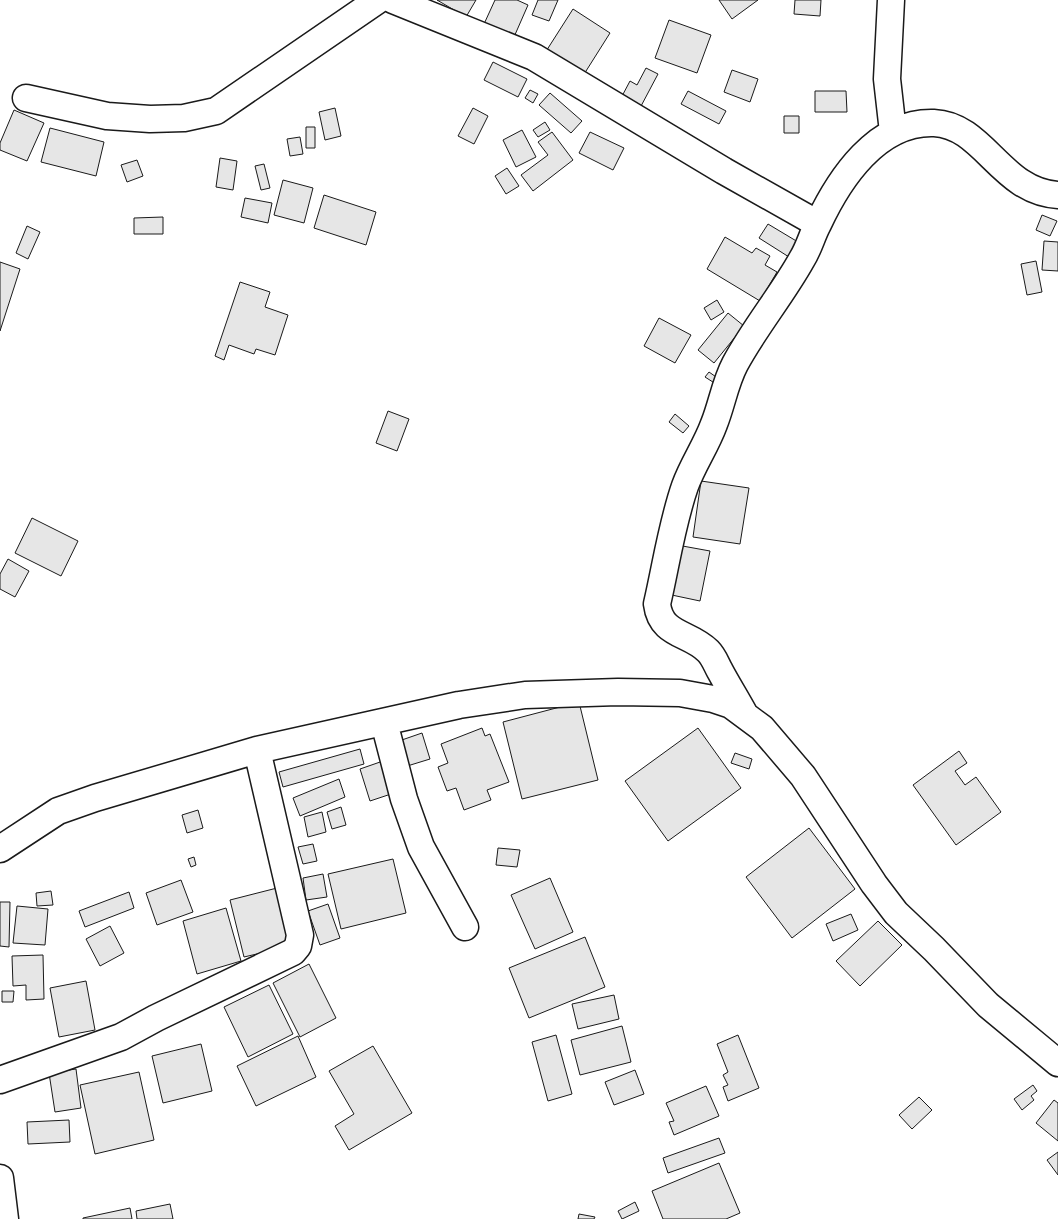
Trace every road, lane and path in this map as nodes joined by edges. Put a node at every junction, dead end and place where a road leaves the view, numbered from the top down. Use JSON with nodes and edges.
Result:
{"nodes":[{"id":1,"x":378,"y":0,"type":"edge"},
{"id":2,"x":393,"y":0,"type":"edge"},
{"id":3,"x":891,"y":0,"type":"edge"},
{"id":4,"x":26,"y":98,"type":"dead end"},
{"id":5,"x":893,"y":132,"type":"junction"},
{"id":6,"x":1058,"y":195,"type":"edge"},
{"id":7,"x":818,"y":224,"type":"junction"},
{"id":8,"x":746,"y":715,"type":"junction"},
{"id":9,"x":384,"y":722,"type":"junction"},
{"id":10,"x":257,"y":750,"type":"junction"},
{"id":11,"x":0,"y":848,"type":"edge"},
{"id":12,"x":465,"y":928,"type":"dead end"},
{"id":13,"x":1058,"y":1062,"type":"edge"},
{"id":14,"x":0,"y":1080,"type":"edge"},
{"id":15,"x":0,"y":1178,"type":"edge"},
{"id":16,"x":5,"y":1219,"type":"edge"}],
"edges":[{"from":1,"to":4,"type":"street"},
{"from":2,"to":7,"type":"street"},
{"from":3,"to":5,"type":"street"},
{"from":5,"to":6,"type":"street"},
{"from":5,"to":7,"type":"street"},
{"from":7,"to":8,"type":"street"},
{"from":8,"to":9,"type":"street"},
{"from":8,"to":13,"type":"street"},
{"from":9,"to":10,"type":"street"},
{"from":9,"to":12,"type":"street"},
{"from":10,"to":11,"type":"street"},
{"from":10,"to":14,"type":"street"},
{"from":15,"to":16,"type":"street"}]}
